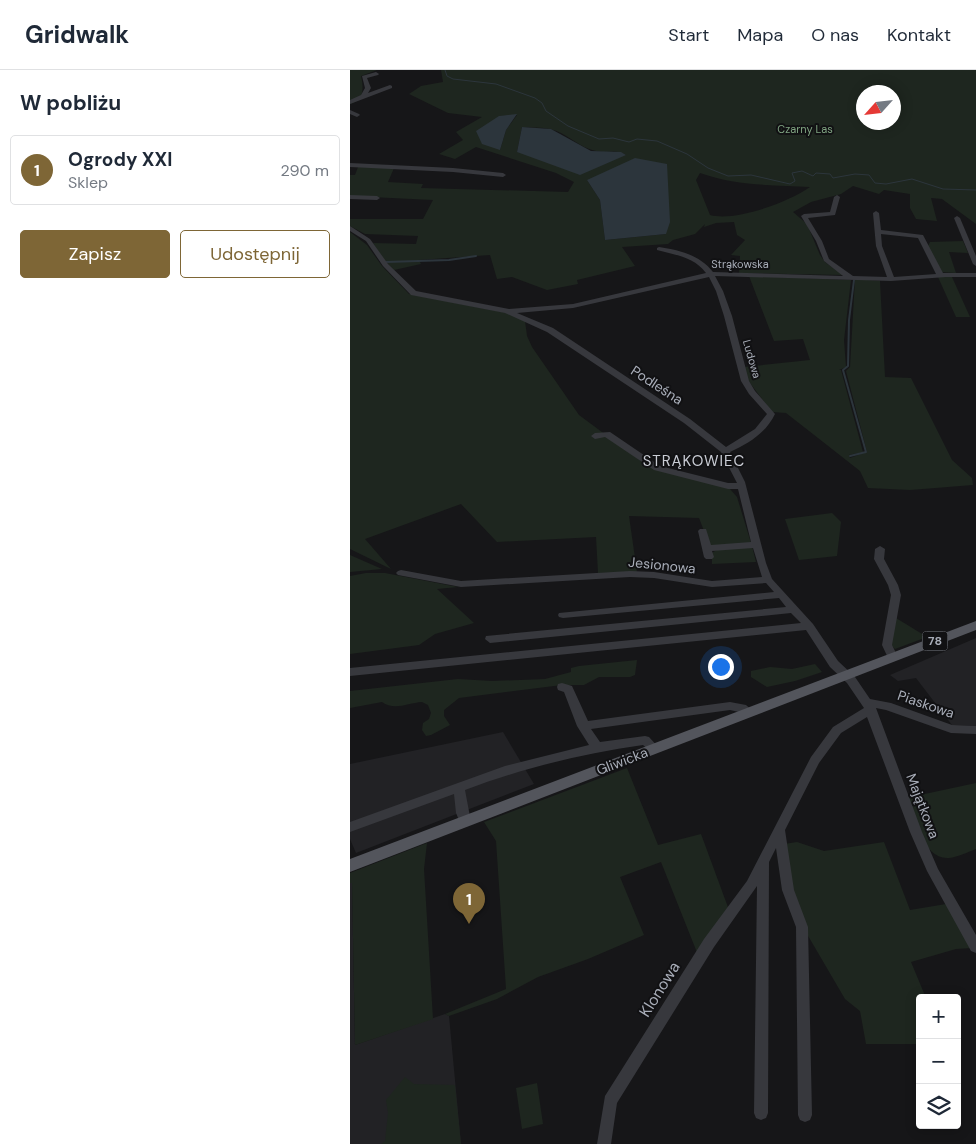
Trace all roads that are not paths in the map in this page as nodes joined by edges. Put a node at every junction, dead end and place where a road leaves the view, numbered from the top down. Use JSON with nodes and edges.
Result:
{"nodes":[{"id":1,"x":376,"y":74,"type":"dead end"},
{"id":2,"x":390,"y":87,"type":"dead end"},
{"id":3,"x":363,"y":96,"type":"junction"},
{"id":4,"x":350,"y":102,"type":"edge"},
{"id":5,"x":350,"y":112,"type":"edge"},
{"id":6,"x":357,"y":115,"type":"dead end"},
{"id":7,"x":350,"y":165,"type":"edge"},
{"id":8,"x":503,"y":175,"type":"dead end"},
{"id":9,"x":350,"y":197,"type":"edge"},
{"id":10,"x":837,"y":197,"type":"dead end"},
{"id":11,"x":377,"y":198,"type":"dead end"},
{"id":12,"x":876,"y":213,"type":"dead end"},
{"id":13,"x":957,"y":218,"type":"dead end"},
{"id":14,"x":350,"y":228,"type":"edge"},
{"id":15,"x":878,"y":232,"type":"junction"},
{"id":16,"x":659,"y":249,"type":"dead end"},
{"id":17,"x":976,"y":264,"type":"edge"},
{"id":18,"x":709,"y":275,"type":"junction"},
{"id":19,"x":940,"y":275,"type":"junction"},
{"id":20,"x":976,"y":275,"type":"edge"},
{"id":21,"x":851,"y":277,"type":"junction"},
{"id":22,"x":891,"y":279,"type":"junction"},
{"id":23,"x":507,"y":311,"type":"junction"},
{"id":24,"x":595,"y":436,"type":"dead end"},
{"id":25,"x":724,"y":451,"type":"junction"},
{"id":26,"x":742,"y":486,"type":"junction"},
{"id":27,"x":703,"y":531,"type":"dead end"},
{"id":28,"x":756,"y":545,"type":"junction"},
{"id":29,"x":880,"y":549,"type":"dead end"},
{"id":30,"x":401,"y":573,"type":"dead end"},
{"id":31,"x":768,"y":580,"type":"junction"},
{"id":32,"x":782,"y":595,"type":"junction"},
{"id":33,"x":795,"y":609,"type":"junction"},
{"id":34,"x":563,"y":615,"type":"dead end"},
{"id":35,"x":976,"y":625,"type":"edge"},
{"id":36,"x":809,"y":626,"type":"junction"},
{"id":37,"x":490,"y":639,"type":"dead end"},
{"id":38,"x":894,"y":657,"type":"junction"},
{"id":39,"x":350,"y":672,"type":"edge"},
{"id":40,"x":845,"y":675,"type":"junction"},
{"id":41,"x":562,"y":687,"type":"dead end"},
{"id":42,"x":869,"y":706,"type":"junction"},
{"id":43,"x":749,"y":712,"type":"junction"},
{"id":44,"x":583,"y":726,"type":"junction"},
{"id":45,"x":976,"y":730,"type":"edge"},
{"id":46,"x":597,"y":747,"type":"junction"},
{"id":47,"x":654,"y":749,"type":"junction"},
{"id":48,"x":458,"y":787,"type":"junction"},
{"id":49,"x":465,"y":822,"type":"junction"},
{"id":50,"x":350,"y":826,"type":"edge"},
{"id":51,"x":780,"y":832,"type":"junction"},
{"id":52,"x":763,"y":862,"type":"junction"},
{"id":53,"x":350,"y":866,"type":"edge"},
{"id":54,"x":976,"y":947,"type":"edge"},
{"id":55,"x":761,"y":1113,"type":"dead end"},
{"id":56,"x":805,"y":1115,"type":"dead end"},
{"id":57,"x":604,"y":1144,"type":"edge"}],
"edges":[{"from":1,"to":3,"type":"street"},
{"from":2,"to":3,"type":"street"},
{"from":3,"to":4,"type":"street"},
{"from":5,"to":6,"type":"street"},
{"from":7,"to":8,"type":"street"},
{"from":9,"to":11,"type":"street"},
{"from":10,"to":21,"type":"street"},
{"from":12,"to":15,"type":"street"},
{"from":13,"to":17,"type":"street"},
{"from":14,"to":23,"type":"street","name":"Podleśna"},
{"from":15,"to":19,"type":"street"},
{"from":15,"to":22,"type":"street"},
{"from":16,"to":18,"type":"street"},
{"from":18,"to":21,"type":"street","name":"Strąkowska"},
{"from":18,"to":23,"type":"street","name":"Strąkowska"},
{"from":18,"to":25,"type":"street","name":"Ludowa"},
{"from":19,"to":20,"type":"street","name":"Strąkowska"},
{"from":19,"to":22,"type":"street","name":"Strąkowska"},
{"from":21,"to":22,"type":"street","name":"Strąkowska"},
{"from":23,"to":25,"type":"street","name":"Podleśna"},
{"from":24,"to":26,"type":"street"},
{"from":25,"to":26,"type":"street","name":"Podleśna"},
{"from":26,"to":28,"type":"street","name":"Podleśna"},
{"from":27,"to":28,"type":"street"},
{"from":28,"to":31,"type":"street","name":"Podleśna"},
{"from":29,"to":38,"type":"street"},
{"from":30,"to":31,"type":"street","name":"Jesionowa"},
{"from":31,"to":32,"type":"street","name":"Podleśna"},
{"from":32,"to":33,"type":"street","name":"Podleśna"},
{"from":32,"to":34,"type":"street"},
{"from":33,"to":36,"type":"street","name":"Podleśna"},
{"from":33,"to":37,"type":"street"},
{"from":35,"to":38,"type":"main road","name":"Gliwicka","number":"78"},
{"from":36,"to":39,"type":"street"},
{"from":36,"to":40,"type":"street","name":"Podleśna"},
{"from":38,"to":40,"type":"main road","name":"Gliwicka","number":"78"},
{"from":40,"to":42,"type":"street","name":"Majątkowa"},
{"from":40,"to":43,"type":"main road","name":"Gliwicka","number":"78"},
{"from":41,"to":44,"type":"street"},
{"from":42,"to":45,"type":"street","name":"Piaskowa"},
{"from":42,"to":51,"type":"street","name":"Klonowa"},
{"from":42,"to":54,"type":"street","name":"Majątkowa"},
{"from":43,"to":44,"type":"street"},
{"from":43,"to":47,"type":"main road","name":"Gliwicka","number":"78"},
{"from":44,"to":46,"type":"street"},
{"from":46,"to":47,"type":"street"},
{"from":46,"to":48,"type":"street"},
{"from":47,"to":49,"type":"main road","name":"Gliwicka","number":"78"},
{"from":48,"to":49,"type":"street"},
{"from":48,"to":50,"type":"street"},
{"from":49,"to":53,"type":"main road","name":"Gliwicka","number":"78"},
{"from":51,"to":52,"type":"street","name":"Klonowa"},
{"from":51,"to":56,"type":"street"},
{"from":52,"to":55,"type":"street","name":"Klonowa"},
{"from":52,"to":57,"type":"street","name":"Klonowa"}]}
